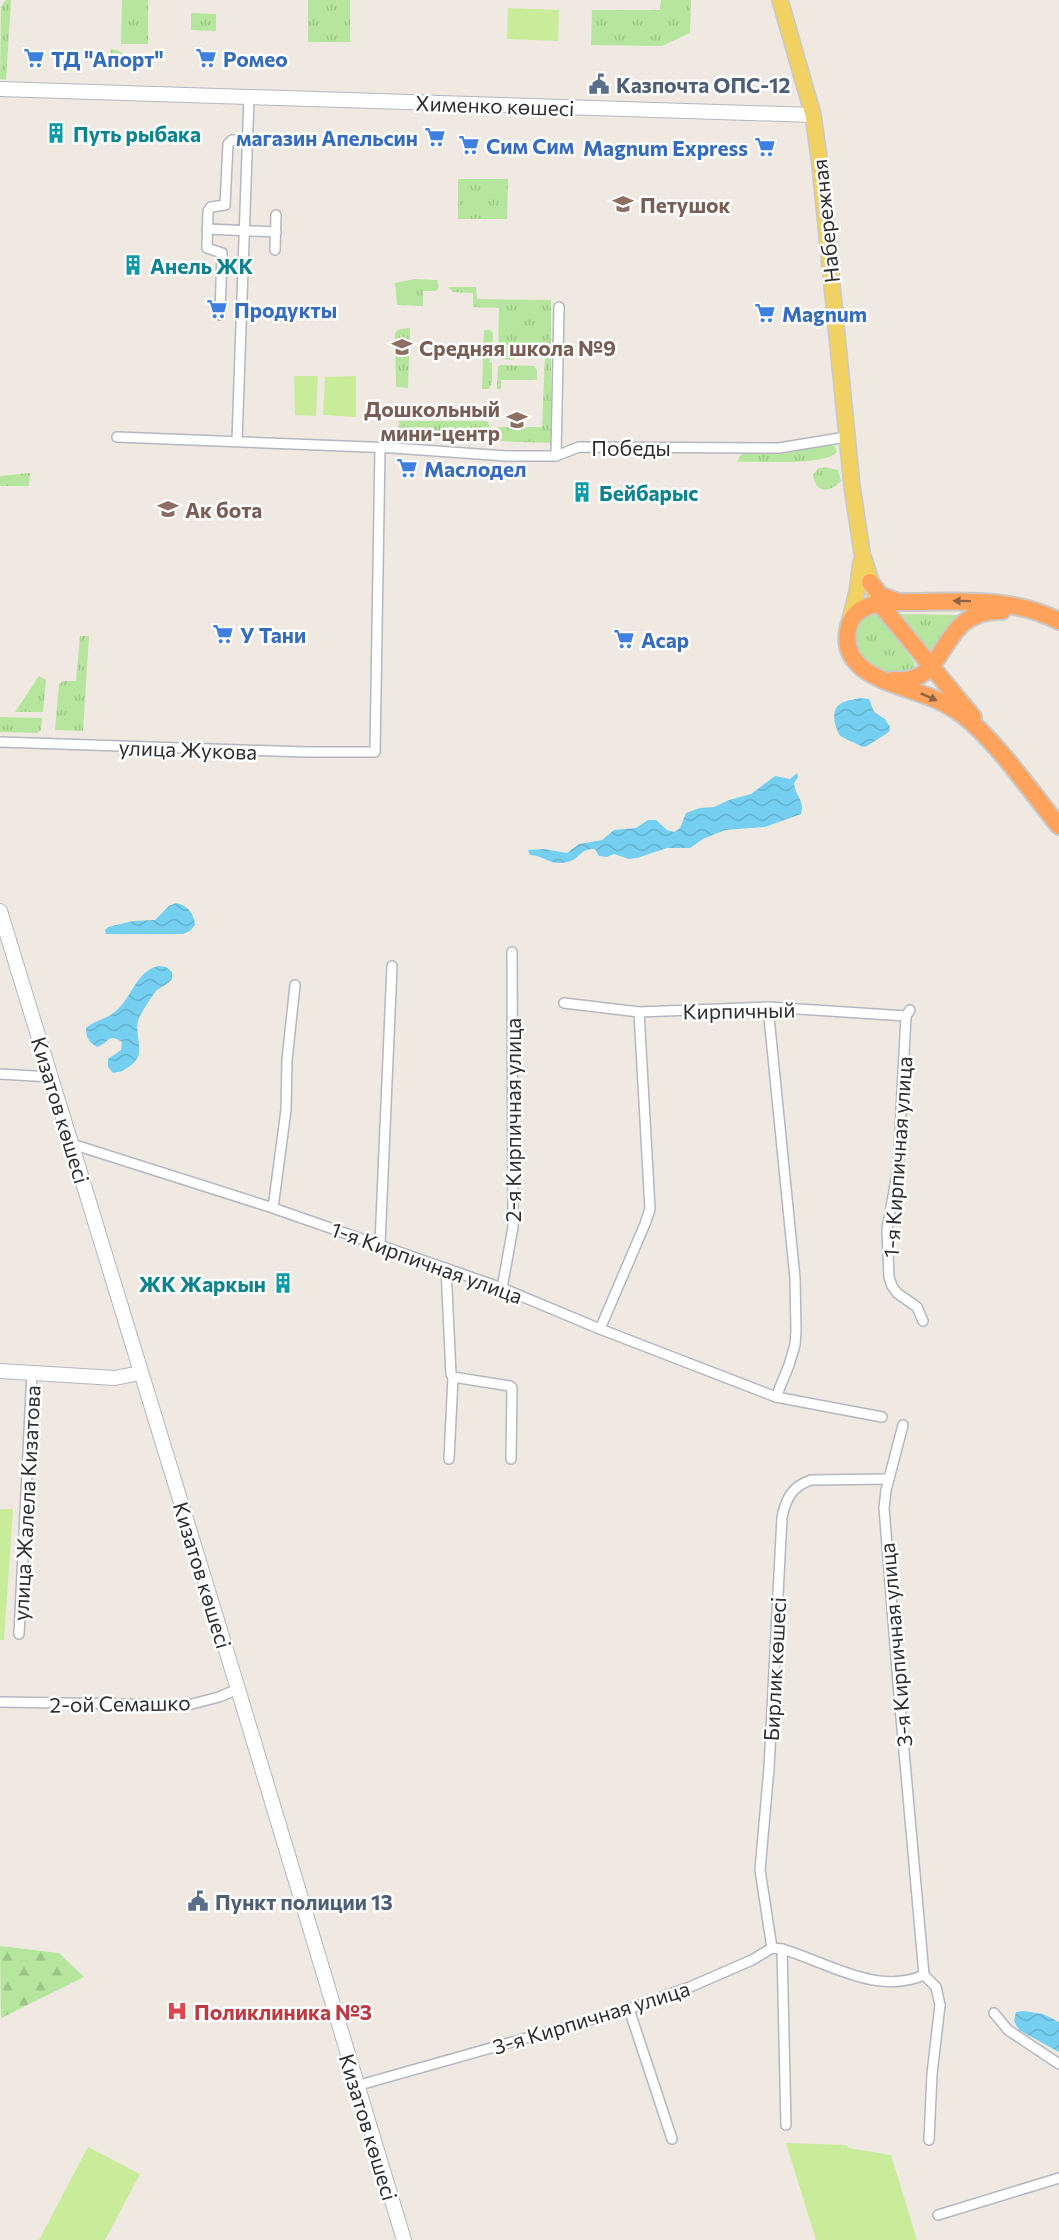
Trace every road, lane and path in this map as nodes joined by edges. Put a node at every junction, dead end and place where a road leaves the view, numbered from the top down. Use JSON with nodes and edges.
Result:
{"nodes":[{"id":1,"x":780,"y":0,"type":"edge"},
{"id":2,"x":0,"y":89,"type":"edge"},
{"id":3,"x":249,"y":97,"type":"junction"},
{"id":4,"x":813,"y":115,"type":"junction"},
{"id":5,"x":248,"y":140,"type":"junction"},
{"id":6,"x":276,"y":215,"type":"dead end"},
{"id":7,"x":207,"y":229,"type":"junction"},
{"id":8,"x":244,"y":231,"type":"junction"},
{"id":9,"x":276,"y":232,"type":"junction"},
{"id":10,"x":275,"y":250,"type":"dead end"},
{"id":11,"x":559,"y":307,"type":"dead end"},
{"id":12,"x":220,"y":315,"type":"dead end"},
{"id":13,"x":117,"y":437,"type":"dead end"},
{"id":14,"x":846,"y":437,"type":"junction"},
{"id":15,"x":237,"y":441,"type":"junction"},
{"id":16,"x":380,"y":448,"type":"junction"},
{"id":17,"x":556,"y":456,"type":"junction"},
{"id":18,"x":862,"y":553,"type":"junction"},
{"id":19,"x":870,"y":582,"type":"junction"},
{"id":20,"x":909,"y":602,"type":"junction"},
{"id":21,"x":880,"y":604,"type":"junction"},
{"id":22,"x":1059,"y":621,"type":"edge"},
{"id":23,"x":849,"y":624,"type":"junction"},
{"id":24,"x":1059,"y":630,"type":"edge"},
{"id":25,"x":914,"y":644,"type":"junction"},
{"id":26,"x":932,"y":666,"type":"junction"},
{"id":27,"x":875,"y":677,"type":"junction"},
{"id":28,"x":910,"y":680,"type":"junction"},
{"id":29,"x":0,"y":742,"type":"edge"},
{"id":30,"x":1014,"y":770,"type":"junction"},
{"id":31,"x":1059,"y":826,"type":"edge"},
{"id":32,"x":0,"y":911,"type":"edge"},
{"id":33,"x":512,"y":952,"type":"dead end"},
{"id":34,"x":392,"y":966,"type":"dead end"},
{"id":35,"x":295,"y":985,"type":"dead end"},
{"id":36,"x":564,"y":1003,"type":"dead end"},
{"id":37,"x":768,"y":1007,"type":"junction"},
{"id":38,"x":639,"y":1012,"type":"junction"},
{"id":39,"x":908,"y":1013,"type":"joint"},
{"id":40,"x":0,"y":1074,"type":"edge"},
{"id":41,"x":51,"y":1077,"type":"junction"},
{"id":42,"x":72,"y":1144,"type":"junction"},
{"id":43,"x":273,"y":1208,"type":"junction"},
{"id":44,"x":380,"y":1244,"type":"junction"},
{"id":45,"x":446,"y":1268,"type":"junction"},
{"id":46,"x":502,"y":1288,"type":"junction"},
{"id":47,"x":923,"y":1321,"type":"dead end"},
{"id":48,"x":600,"y":1329,"type":"junction"},
{"id":49,"x":0,"y":1371,"type":"edge"},
{"id":50,"x":32,"y":1372,"type":"junction"},
{"id":51,"x":140,"y":1373,"type":"junction"},
{"id":52,"x":453,"y":1377,"type":"junction"},
{"id":53,"x":776,"y":1397,"type":"junction"},
{"id":54,"x":882,"y":1417,"type":"dead end"},
{"id":55,"x":903,"y":1425,"type":"dead end"},
{"id":56,"x":449,"y":1459,"type":"dead end"},
{"id":57,"x":511,"y":1459,"type":"dead end"},
{"id":58,"x":889,"y":1479,"type":"junction"},
{"id":59,"x":19,"y":1634,"type":"dead end"},
{"id":60,"x":238,"y":1689,"type":"junction"},
{"id":61,"x":0,"y":1702,"type":"edge"},
{"id":62,"x":777,"y":1948,"type":"junction"},
{"id":63,"x":924,"y":1975,"type":"junction"},
{"id":64,"x":629,"y":2009,"type":"junction"},
{"id":65,"x":994,"y":2013,"type":"dead end"},
{"id":66,"x":1059,"y":2064,"type":"edge"},
{"id":67,"x":356,"y":2086,"type":"junction"},
{"id":68,"x":786,"y":2125,"type":"dead end"},
{"id":69,"x":672,"y":2139,"type":"dead end"},
{"id":70,"x":929,"y":2140,"type":"dead end"},
{"id":71,"x":1059,"y":2178,"type":"edge"},
{"id":72,"x":938,"y":2215,"type":"dead end"},
{"id":73,"x":404,"y":2240,"type":"edge"}],
"edges":[{"from":1,"to":4,"type":"main road","name":"Набережная"},
{"from":2,"to":3,"type":"main road","name":"Хименко көшесі"},
{"from":3,"to":4,"type":"main road","name":"Хименко көшесі"},
{"from":3,"to":5,"type":"street"},
{"from":4,"to":14,"type":"main road","name":"Набережная"},
{"from":5,"to":7,"type":"street"},
{"from":5,"to":8,"type":"street"},
{"from":6,"to":9,"type":"street"},
{"from":7,"to":8,"type":"street"},
{"from":7,"to":12,"type":"street"},
{"from":8,"to":9,"type":"street"},
{"from":8,"to":15,"type":"street"},
{"from":9,"to":10,"type":"street"},
{"from":11,"to":17,"type":"street"},
{"from":13,"to":15,"type":"street","name":"Победы"},
{"from":14,"to":17,"type":"street","name":"Победы"},
{"from":14,"to":18,"type":"main road","name":"Набережная"},
{"from":15,"to":16,"type":"street","name":"Победы"},
{"from":16,"to":17,"type":"street","name":"Победы"},
{"from":16,"to":29,"type":"street","name":"улица Жукова"},
{"from":18,"to":19,"type":"main road","name":"Набережная"},
{"from":18,"to":23,"type":"main road","name":"Набережная"},
{"from":19,"to":20,"type":"highway"},
{"from":19,"to":21,"type":"main road","name":"Набережная"},
{"from":20,"to":21,"type":"highway"},
{"from":22,"to":20,"type":"highway","one_way":true},
{"from":21,"to":23,"type":"highway"},
{"from":21,"to":25,"type":"highway"},
{"from":23,"to":27,"type":"highway"},
{"from":24,"to":26,"type":"highway"},
{"from":25,"to":26,"type":"highway"},
{"from":25,"to":28,"type":"highway"},
{"from":26,"to":28,"type":"highway"},
{"from":26,"to":30,"type":"highway"},
{"from":27,"to":28,"type":"highway"},
{"from":27,"to":30,"type":"highway","one_way":true},
{"from":30,"to":31,"type":"highway"},
{"from":32,"to":41,"type":"main road","name":"Кизатов көшесі"},
{"from":33,"to":46,"type":"street","name":"2-я Кирпичная улица"},
{"from":34,"to":44,"type":"street"},
{"from":35,"to":43,"type":"street"},
{"from":36,"to":38,"type":"street","name":"Кирпичный"},
{"from":37,"to":38,"type":"street","name":"Кирпичный"},
{"from":37,"to":39,"type":"street","name":"Кирпичный"},
{"from":37,"to":53,"type":"street"},
{"from":38,"to":48,"type":"street"},
{"from":39,"to":47,"type":"street","name":"1-я Кирпичная улица"},
{"from":40,"to":41,"type":"street"},
{"from":41,"to":42,"type":"main road","name":"Кизатов көшесі"},
{"from":42,"to":43,"type":"street","name":"1-я Кирпичная улица"},
{"from":42,"to":51,"type":"main road","name":"Кизатов көшесі"},
{"from":43,"to":44,"type":"street","name":"1-я Кирпичная улица"},
{"from":44,"to":45,"type":"street","name":"1-я Кирпичная улица"},
{"from":45,"to":46,"type":"street","name":"1-я Кирпичная улица"},
{"from":45,"to":52,"type":"street"},
{"from":46,"to":48,"type":"street","name":"1-я Кирпичная улица"},
{"from":48,"to":53,"type":"street","name":"1-я Кирпичная улица"},
{"from":49,"to":50,"type":"main road"},
{"from":50,"to":51,"type":"main road"},
{"from":50,"to":59,"type":"street","name":"улица Жалела Кизатова"},
{"from":51,"to":60,"type":"main road","name":"Кизатов көшесі"},
{"from":52,"to":56,"type":"street"},
{"from":52,"to":57,"type":"street"},
{"from":53,"to":54,"type":"street","name":"1-я Кирпичная улица"},
{"from":55,"to":58,"type":"street","name":"3-я Кирпичная улица"},
{"from":58,"to":62,"type":"street","name":"Бирлик көшесі"},
{"from":58,"to":63,"type":"street","name":"3-я Кирпичная улица"},
{"from":60,"to":61,"type":"street","name":"2-ой Семашко"},
{"from":60,"to":67,"type":"main road","name":"Кизатов көшесі"},
{"from":62,"to":63,"type":"street"},
{"from":62,"to":64,"type":"street","name":"3-я Кирпичная улица"},
{"from":62,"to":68,"type":"street","name":"Бирлик көшесі"},
{"from":63,"to":70,"type":"street","name":"3-я Кирпичная улица"},
{"from":64,"to":67,"type":"street","name":"3-я Кирпичная улица"},
{"from":64,"to":69,"type":"street"},
{"from":65,"to":66,"type":"street"},
{"from":67,"to":73,"type":"main road","name":"Кизатов көшесі"},
{"from":71,"to":72,"type":"street"}]}
